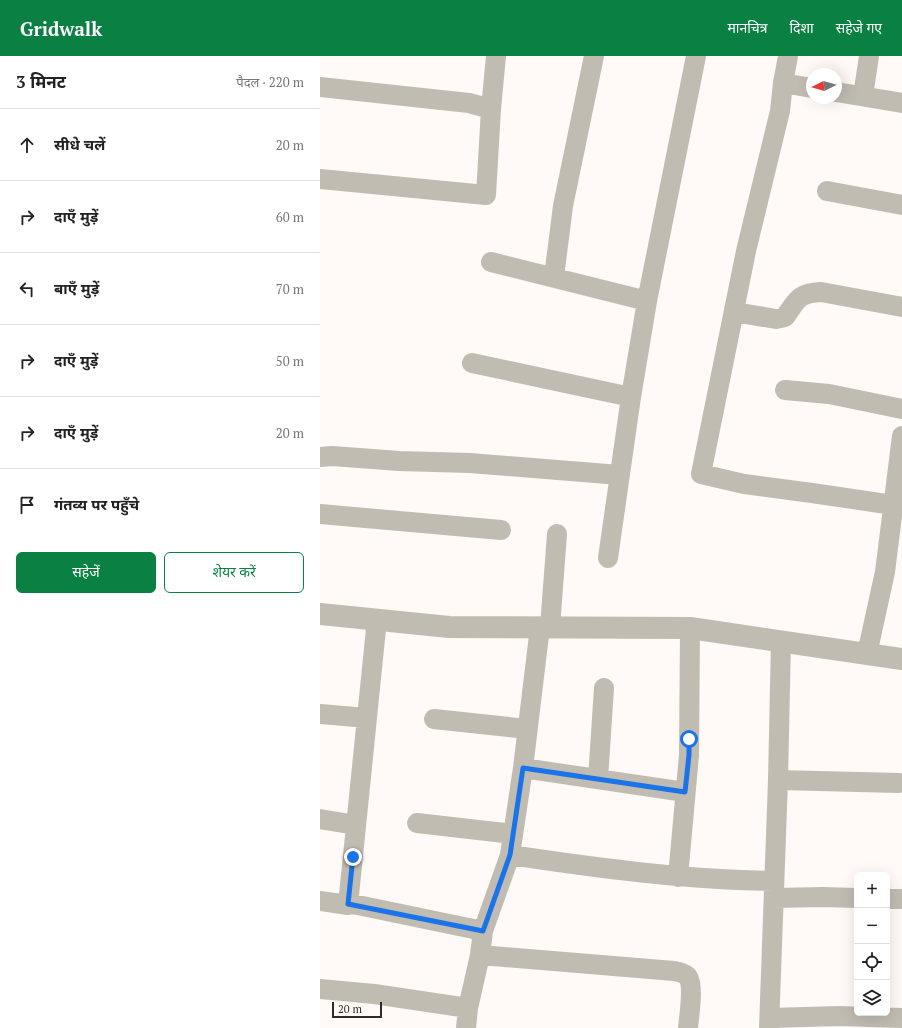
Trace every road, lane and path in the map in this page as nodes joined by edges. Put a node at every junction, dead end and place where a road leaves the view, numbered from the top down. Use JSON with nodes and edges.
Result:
{"nodes":[{"id":1,"x":496,"y":56,"type":"edge"},
{"id":2,"x":594,"y":56,"type":"edge"},
{"id":3,"x":696,"y":56,"type":"edge"},
{"id":4,"x":788,"y":56,"type":"edge"},
{"id":5,"x":869,"y":56,"type":"edge"},
{"id":6,"x":783,"y":84,"type":"junction"},
{"id":7,"x":320,"y":87,"type":"edge"},
{"id":8,"x":806,"y":87,"type":"edge"},
{"id":9,"x":842,"y":93,"type":"edge"},
{"id":10,"x":863,"y":96,"type":"junction"},
{"id":11,"x":902,"y":103,"type":"edge"},
{"id":12,"x":491,"y":109,"type":"junction"},
{"id":13,"x":320,"y":179,"type":"edge"},
{"id":14,"x":827,"y":191,"type":"dead end"},
{"id":15,"x":902,"y":205,"type":"edge"},
{"id":16,"x":491,"y":262,"type":"dead end"},
{"id":17,"x":554,"y":277,"type":"junction"},
{"id":18,"x":647,"y":301,"type":"junction"},
{"id":19,"x":902,"y":307,"type":"edge"},
{"id":20,"x":734,"y":312,"type":"junction"},
{"id":21,"x":472,"y":362,"type":"dead end"},
{"id":22,"x":785,"y":390,"type":"dead end"},
{"id":23,"x":631,"y":397,"type":"junction"},
{"id":24,"x":902,"y":409,"type":"edge"},
{"id":25,"x":902,"y":436,"type":"edge"},
{"id":26,"x":320,"y":457,"type":"edge"},
{"id":27,"x":620,"y":475,"type":"junction"},
{"id":28,"x":893,"y":505,"type":"junction"},
{"id":29,"x":320,"y":514,"type":"edge"},
{"id":30,"x":502,"y":530,"type":"dead end"},
{"id":31,"x":557,"y":534,"type":"dead end"},
{"id":32,"x":608,"y":558,"type":"dead end"},
{"id":33,"x":320,"y":614,"type":"edge"},
{"id":34,"x":377,"y":619,"type":"junction"},
{"id":35,"x":545,"y":627,"type":"junction"},
{"id":36,"x":690,"y":628,"type":"junction"},
{"id":37,"x":781,"y":641,"type":"junction"},
{"id":38,"x":867,"y":654,"type":"junction"},
{"id":39,"x":902,"y":659,"type":"edge"},
{"id":40,"x":604,"y":688,"type":"dead end"},
{"id":41,"x":320,"y":714,"type":"edge"},
{"id":42,"x":367,"y":718,"type":"junction"},
{"id":43,"x":434,"y":719,"type":"dead end"},
{"id":44,"x":527,"y":729,"type":"junction"},
{"id":45,"x":523,"y":768,"type":"junction"},
{"id":46,"x":598,"y":779,"type":"junction"},
{"id":47,"x":778,"y":780,"type":"junction"},
{"id":48,"x":899,"y":783,"type":"dead end"},
{"id":49,"x":685,"y":792,"type":"junction"},
{"id":50,"x":320,"y":819,"type":"edge"},
{"id":51,"x":417,"y":823,"type":"dead end"},
{"id":52,"x":356,"y":826,"type":"junction"},
{"id":53,"x":513,"y":834,"type":"junction"},
{"id":54,"x":510,"y":855,"type":"junction"},
{"id":55,"x":678,"y":877,"type":"junction"},
{"id":56,"x":774,"y":890,"type":"junction"},
{"id":57,"x":854,"y":898,"type":"edge"},
{"id":58,"x":890,"y":899,"type":"edge"},
{"id":59,"x":902,"y":899,"type":"edge"},
{"id":60,"x":320,"y":901,"type":"edge"},
{"id":61,"x":348,"y":904,"type":"junction"},
{"id":62,"x":483,"y":931,"type":"junction"},
{"id":63,"x":480,"y":955,"type":"junction"},
{"id":64,"x":320,"y":989,"type":"edge"},
{"id":65,"x":468,"y":1008,"type":"junction"},
{"id":66,"x":902,"y":1018,"type":"edge"},
{"id":67,"x":770,"y":1023,"type":"edge"},
{"id":68,"x":466,"y":1028,"type":"edge"},
{"id":69,"x":688,"y":1028,"type":"edge"}],
"edges":[{"from":1,"to":12,"type":"street"},
{"from":2,"to":17,"type":"street"},
{"from":3,"to":18,"type":"street"},
{"from":4,"to":6,"type":"street"},
{"from":5,"to":10,"type":"street"},
{"from":6,"to":8,"type":"street"},
{"from":6,"to":20,"type":"street"},
{"from":7,"to":12,"type":"street"},
{"from":9,"to":10,"type":"street"},
{"from":10,"to":11,"type":"street"},
{"from":12,"to":13,"type":"street"},
{"from":14,"to":15,"type":"street"},
{"from":16,"to":17,"type":"street"},
{"from":17,"to":18,"type":"street"},
{"from":18,"to":23,"type":"street"},
{"from":19,"to":20,"type":"street"},
{"from":20,"to":28,"type":"street"},
{"from":21,"to":23,"type":"street"},
{"from":22,"to":24,"type":"street"},
{"from":23,"to":27,"type":"street"},
{"from":25,"to":28,"type":"street"},
{"from":26,"to":27,"type":"street"},
{"from":27,"to":32,"type":"street"},
{"from":28,"to":38,"type":"street"},
{"from":29,"to":30,"type":"street"},
{"from":31,"to":35,"type":"street"},
{"from":33,"to":34,"type":"street"},
{"from":34,"to":35,"type":"street"},
{"from":34,"to":42,"type":"street"},
{"from":35,"to":36,"type":"street"},
{"from":35,"to":44,"type":"street"},
{"from":36,"to":37,"type":"street"},
{"from":36,"to":49,"type":"street"},
{"from":37,"to":38,"type":"street"},
{"from":37,"to":47,"type":"street"},
{"from":38,"to":39,"type":"street"},
{"from":40,"to":46,"type":"street"},
{"from":41,"to":42,"type":"street"},
{"from":42,"to":52,"type":"street"},
{"from":43,"to":44,"type":"street"},
{"from":44,"to":45,"type":"street"},
{"from":45,"to":46,"type":"street"},
{"from":45,"to":53,"type":"street"},
{"from":46,"to":49,"type":"street"},
{"from":47,"to":48,"type":"street"},
{"from":47,"to":56,"type":"street"},
{"from":49,"to":55,"type":"street"},
{"from":50,"to":52,"type":"street"},
{"from":51,"to":53,"type":"street"},
{"from":52,"to":61,"type":"street"},
{"from":53,"to":54,"type":"street"},
{"from":54,"to":55,"type":"street"},
{"from":54,"to":62,"type":"street"},
{"from":55,"to":56,"type":"street"},
{"from":56,"to":57,"type":"street"},
{"from":56,"to":67,"type":"street"},
{"from":58,"to":59,"type":"street"},
{"from":60,"to":61,"type":"street"},
{"from":61,"to":62,"type":"street"},
{"from":62,"to":63,"type":"street"},
{"from":63,"to":65,"type":"street"},
{"from":63,"to":69,"type":"street"},
{"from":64,"to":65,"type":"street"},
{"from":65,"to":68,"type":"street"},
{"from":66,"to":67,"type":"street"}]}
